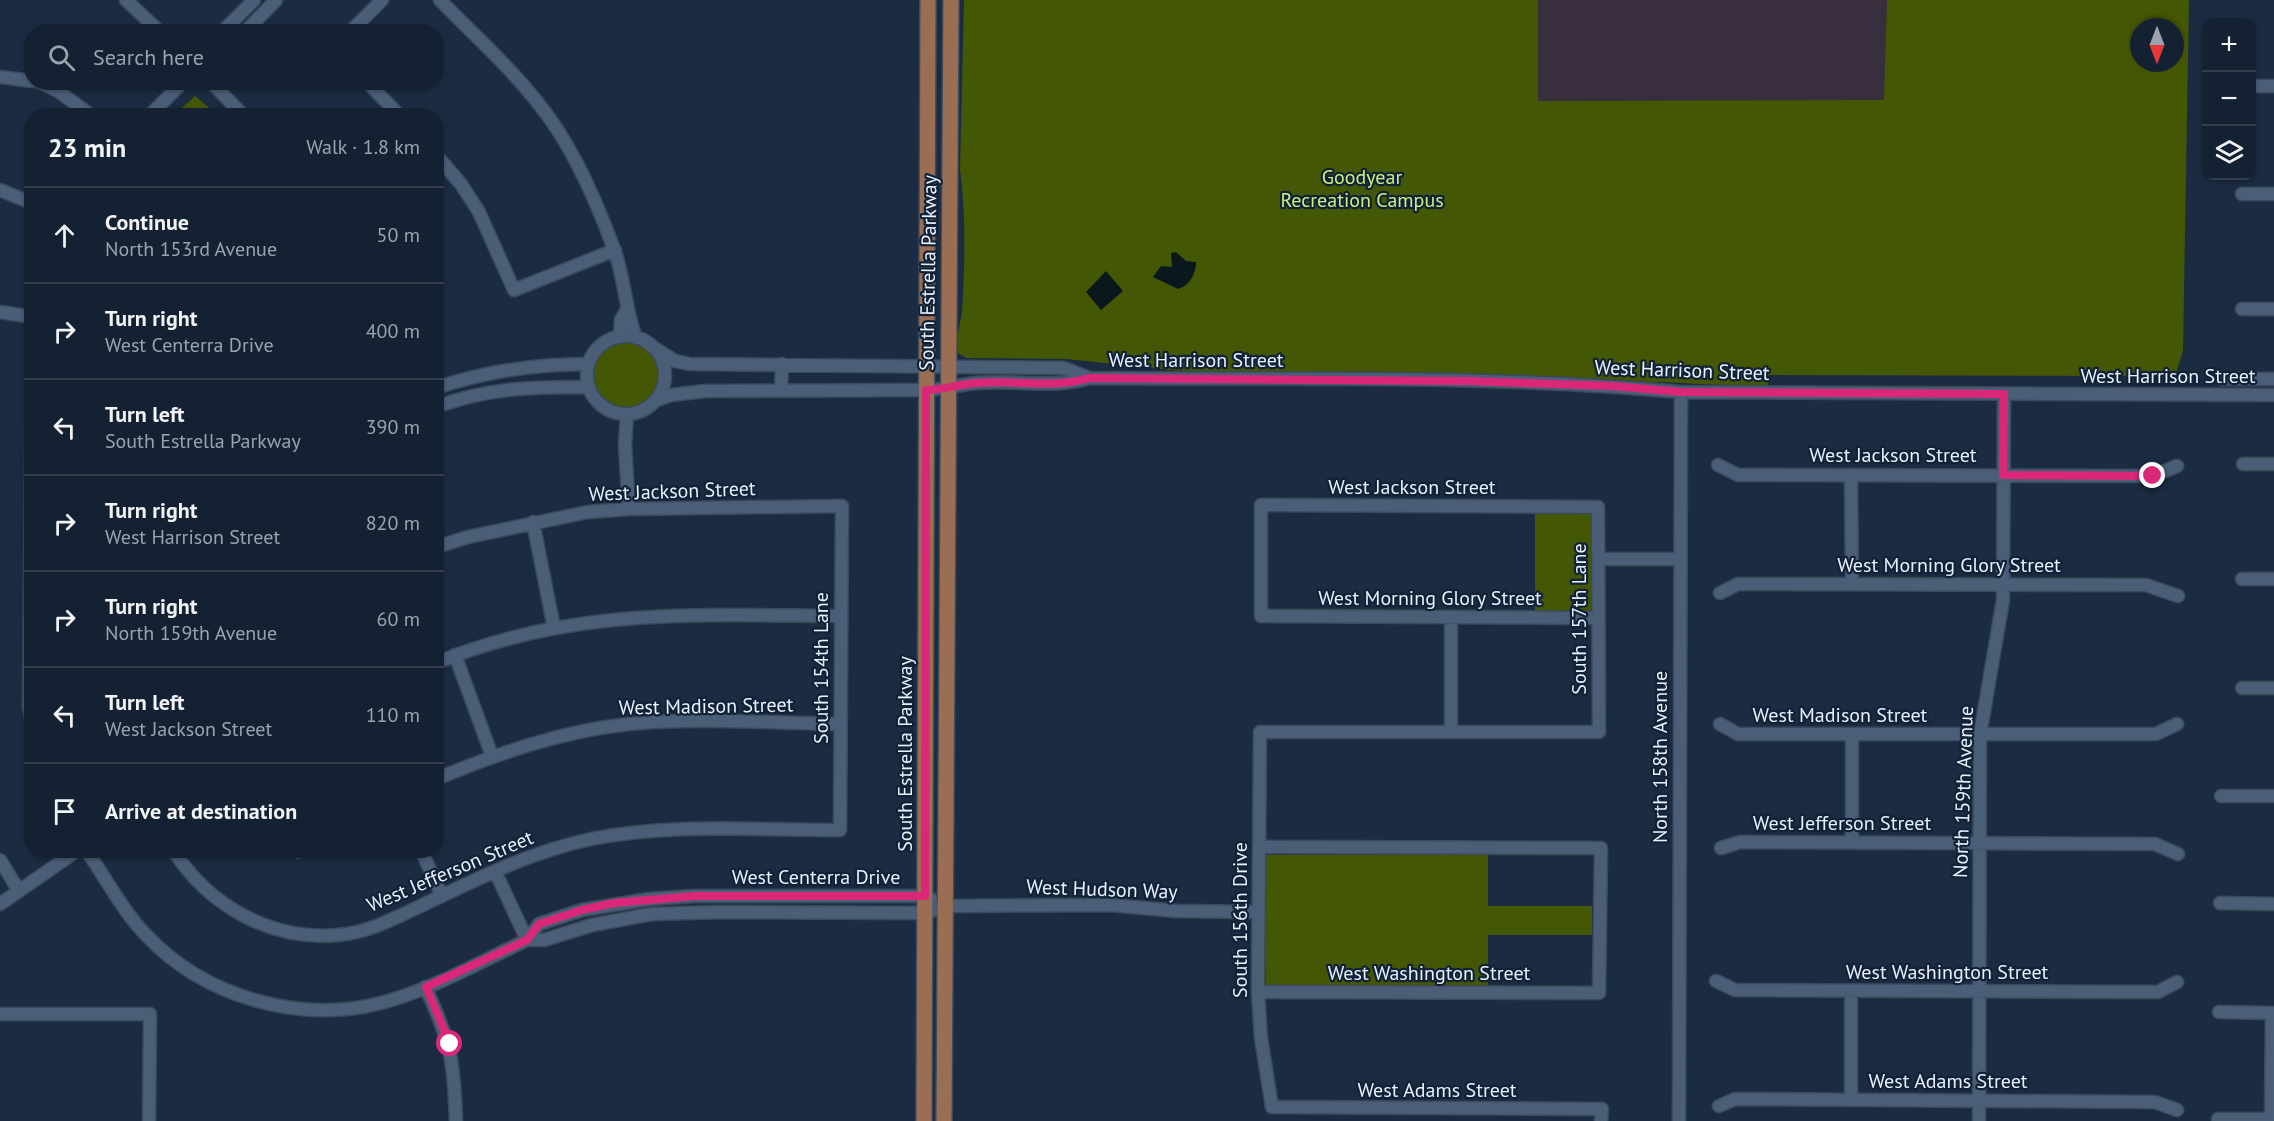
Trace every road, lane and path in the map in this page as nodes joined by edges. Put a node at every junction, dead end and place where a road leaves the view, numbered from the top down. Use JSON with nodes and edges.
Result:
{"nodes":[{"id":1,"x":126,"y":0,"type":"edge"},
{"id":2,"x":254,"y":0,"type":"edge"},
{"id":3,"x":276,"y":0,"type":"edge"},
{"id":4,"x":382,"y":0,"type":"edge"},
{"id":5,"x":440,"y":0,"type":"edge"},
{"id":6,"x":928,"y":0,"type":"edge"},
{"id":7,"x":951,"y":0,"type":"edge"},
{"id":8,"x":152,"y":24,"type":"edge"},
{"id":9,"x":230,"y":24,"type":"edge"},
{"id":10,"x":253,"y":24,"type":"edge"},
{"id":11,"x":358,"y":24,"type":"edge"},
{"id":12,"x":0,"y":77,"type":"edge"},
{"id":13,"x":24,"y":80,"type":"edge"},
{"id":14,"x":2256,"y":86,"type":"edge"},
{"id":15,"x":2274,"y":86,"type":"edge"},
{"id":16,"x":56,"y":90,"type":"edge"},
{"id":17,"x":175,"y":90,"type":"edge"},
{"id":18,"x":219,"y":90,"type":"edge"},
{"id":19,"x":375,"y":90,"type":"edge"},
{"id":20,"x":927,"y":107,"type":"junction"},
{"id":21,"x":81,"y":108,"type":"edge"},
{"id":22,"x":157,"y":108,"type":"edge"},
{"id":23,"x":236,"y":108,"type":"edge"},
{"id":24,"x":392,"y":108,"type":"edge"},
{"id":25,"x":444,"y":164,"type":"edge"},
{"id":26,"x":951,"y":170,"type":"junction"},
{"id":27,"x":0,"y":190,"type":"edge"},
{"id":28,"x":2242,"y":194,"type":"dead end"},
{"id":29,"x":2274,"y":194,"type":"edge"},
{"id":30,"x":24,"y":200,"type":"edge"},
{"id":31,"x":615,"y":250,"type":"junction"},
{"id":32,"x":2242,"y":309,"type":"dead end"},
{"id":33,"x":2274,"y":309,"type":"edge"},
{"id":34,"x":626,"y":311,"type":"junction"},
{"id":35,"x":0,"y":312,"type":"edge"},
{"id":36,"x":24,"y":316,"type":"edge"},
{"id":37,"x":620,"y":337,"type":"junction"},
{"id":38,"x":636,"y":338,"type":"junction"},
{"id":39,"x":653,"y":347,"type":"junction"},
{"id":40,"x":589,"y":364,"type":"junction"},
{"id":41,"x":782,"y":364,"type":"junction"},
{"id":42,"x":926,"y":366,"type":"junction"},
{"id":43,"x":947,"y":366,"type":"junction"},
{"id":44,"x":1089,"y":378,"type":"junction"},
{"id":45,"x":2222,"y":379,"type":"dead end"},
{"id":46,"x":2274,"y":379,"type":"edge"},
{"id":47,"x":444,"y":385,"type":"edge"},
{"id":48,"x":589,"y":387,"type":"junction"},
{"id":49,"x":781,"y":390,"type":"junction"},
{"id":50,"x":926,"y":390,"type":"junction"},
{"id":51,"x":948,"y":390,"type":"junction"},
{"id":52,"x":1681,"y":392,"type":"junction"},
{"id":53,"x":2004,"y":394,"type":"junction"},
{"id":54,"x":2274,"y":395,"type":"edge"},
{"id":55,"x":657,"y":400,"type":"junction"},
{"id":56,"x":444,"y":404,"type":"edge"},
{"id":57,"x":627,"y":414,"type":"junction"},
{"id":58,"x":2243,"y":464,"type":"dead end"},
{"id":59,"x":2274,"y":464,"type":"edge"},
{"id":60,"x":1718,"y":465,"type":"dead end"},
{"id":61,"x":2177,"y":466,"type":"dead end"},
{"id":62,"x":1851,"y":475,"type":"junction"},
{"id":63,"x":2003,"y":475,"type":"junction"},
{"id":64,"x":842,"y":506,"type":"joint"},
{"id":65,"x":1598,"y":507,"type":"joint"},
{"id":66,"x":629,"y":508,"type":"junction"},
{"id":67,"x":533,"y":522,"type":"junction"},
{"id":68,"x":444,"y":545,"type":"edge"},
{"id":69,"x":1599,"y":559,"type":"junction"},
{"id":70,"x":1680,"y":559,"type":"junction"},
{"id":71,"x":2242,"y":579,"type":"dead end"},
{"id":72,"x":2274,"y":579,"type":"edge"},
{"id":73,"x":1852,"y":584,"type":"junction"},
{"id":74,"x":2003,"y":584,"type":"junction"},
{"id":75,"x":1719,"y":592,"type":"dead end"},
{"id":76,"x":2178,"y":596,"type":"dead end"},
{"id":77,"x":840,"y":615,"type":"junction"},
{"id":78,"x":1261,"y":616,"type":"joint"},
{"id":79,"x":1451,"y":617,"type":"junction"},
{"id":80,"x":1598,"y":618,"type":"junction"},
{"id":81,"x":554,"y":628,"type":"junction"},
{"id":82,"x":455,"y":655,"type":"junction"},
{"id":83,"x":444,"y":660,"type":"edge"},
{"id":84,"x":2242,"y":688,"type":"dead end"},
{"id":85,"x":2274,"y":688,"type":"edge"},
{"id":86,"x":840,"y":723,"type":"junction"},
{"id":87,"x":1720,"y":723,"type":"dead end"},
{"id":88,"x":2177,"y":724,"type":"dead end"},
{"id":89,"x":1451,"y":732,"type":"junction"},
{"id":90,"x":1852,"y":734,"type":"junction"},
{"id":91,"x":1980,"y":735,"type":"junction"},
{"id":92,"x":492,"y":756,"type":"junction"},
{"id":93,"x":444,"y":776,"type":"edge"},
{"id":94,"x":2221,"y":796,"type":"dead end"},
{"id":95,"x":2274,"y":796,"type":"edge"},
{"id":96,"x":840,"y":830,"type":"joint"},
{"id":97,"x":1852,"y":842,"type":"junction"},
{"id":98,"x":1980,"y":843,"type":"junction"},
{"id":99,"x":1260,"y":847,"type":"junction"},
{"id":100,"x":1721,"y":848,"type":"dead end"},
{"id":101,"x":2178,"y":854,"type":"dead end"},
{"id":102,"x":66,"y":858,"type":"edge"},
{"id":103,"x":92,"y":858,"type":"edge"},
{"id":104,"x":180,"y":858,"type":"edge"},
{"id":105,"x":425,"y":858,"type":"edge"},
{"id":106,"x":0,"y":860,"type":"edge"},
{"id":107,"x":495,"y":871,"type":"junction"},
{"id":108,"x":19,"y":891,"type":"junction"},
{"id":109,"x":442,"y":896,"type":"junction"},
{"id":110,"x":925,"y":896,"type":"junction"},
{"id":111,"x":634,"y":900,"type":"junction"},
{"id":112,"x":2220,"y":903,"type":"dead end"},
{"id":113,"x":0,"y":904,"type":"edge"},
{"id":114,"x":2274,"y":904,"type":"edge"},
{"id":115,"x":944,"y":906,"type":"junction"},
{"id":116,"x":1259,"y":912,"type":"junction"},
{"id":117,"x":926,"y":913,"type":"junction"},
{"id":118,"x":636,"y":916,"type":"junction"},
{"id":119,"x":527,"y":940,"type":"junction"},
{"id":120,"x":1716,"y":981,"type":"dead end"},
{"id":121,"x":2177,"y":982,"type":"dead end"},
{"id":122,"x":426,"y":987,"type":"junction"},
{"id":123,"x":1851,"y":991,"type":"junction"},
{"id":124,"x":1978,"y":992,"type":"junction"},
{"id":125,"x":1258,"y":993,"type":"junction"},
{"id":126,"x":2218,"y":1012,"type":"dead end"},
{"id":127,"x":2273,"y":1013,"type":"edge"},
{"id":128,"x":0,"y":1014,"type":"edge"},
{"id":129,"x":1851,"y":1100,"type":"junction"},
{"id":130,"x":1978,"y":1100,"type":"junction"},
{"id":131,"x":1719,"y":1106,"type":"dead end"},
{"id":132,"x":1272,"y":1107,"type":"joint"},
{"id":133,"x":2177,"y":1110,"type":"dead end"},
{"id":134,"x":1452,"y":1115,"type":"edge"},
{"id":135,"x":1602,"y":1115,"type":"edge"},
{"id":136,"x":2218,"y":1119,"type":"dead end"},
{"id":137,"x":2272,"y":1119,"type":"edge"},
{"id":138,"x":149,"y":1121,"type":"edge"},
{"id":139,"x":456,"y":1121,"type":"edge"},
{"id":140,"x":924,"y":1121,"type":"edge"},
{"id":141,"x":944,"y":1121,"type":"edge"},
{"id":142,"x":1679,"y":1121,"type":"edge"},
{"id":143,"x":1979,"y":1121,"type":"edge"}],
"edges":[{"from":1,"to":8,"type":"street"},
{"from":2,"to":9,"type":"street"},
{"from":3,"to":10,"type":"street"},
{"from":4,"to":11,"type":"street"},
{"from":5,"to":31,"type":"street"},
{"from":6,"to":20,"type":"main road","name":"South Estrella Parkway"},
{"from":7,"to":26,"type":"main road","name":"South Estrella Parkway"},
{"from":12,"to":13,"type":"street"},
{"from":14,"to":15,"type":"street"},
{"from":16,"to":21,"type":"street"},
{"from":17,"to":22,"type":"street"},
{"from":18,"to":23,"type":"street"},
{"from":19,"to":24,"type":"street"},
{"from":20,"to":26,"type":"main road"},
{"from":20,"to":42,"type":"main road","name":"South Estrella Parkway"},
{"from":25,"to":31,"type":"street"},
{"from":26,"to":43,"type":"main road","name":"South Estrella Parkway"},
{"from":27,"to":30,"type":"street"},
{"from":28,"to":29,"type":"street"},
{"from":31,"to":34,"type":"street"},
{"from":32,"to":33,"type":"street"},
{"from":34,"to":37,"type":"street"},
{"from":34,"to":38,"type":"street"},
{"from":35,"to":36,"type":"street"},
{"from":37,"to":38,"type":"street"},
{"from":37,"to":40,"type":"street"},
{"from":38,"to":39,"type":"street"},
{"from":39,"to":41,"type":"street","name":"West Harrison Street"},
{"from":39,"to":55,"type":"street"},
{"from":40,"to":47,"type":"street"},
{"from":40,"to":48,"type":"street"},
{"from":41,"to":42,"type":"street","name":"West Harrison Street"},
{"from":41,"to":49,"type":"street"},
{"from":42,"to":43,"type":"street","name":"West Harrison Street"},
{"from":42,"to":50,"type":"main road","name":"South Estrella Parkway"},
{"from":43,"to":44,"type":"street","name":"West Harrison Street"},
{"from":43,"to":51,"type":"main road","name":"South Estrella Parkway"},
{"from":44,"to":51,"type":"street","name":"West Harrison Street"},
{"from":44,"to":52,"type":"street","name":"West Harrison Street"},
{"from":45,"to":46,"type":"street","name":"West Harrison Street"},
{"from":48,"to":56,"type":"street"},
{"from":48,"to":57,"type":"street"},
{"from":49,"to":50,"type":"street","name":"West Harrison Street"},
{"from":49,"to":55,"type":"street","name":"West Harrison Street"},
{"from":50,"to":51,"type":"street","name":"West Harrison Street"},
{"from":50,"to":110,"type":"main road","name":"South Estrella Parkway"},
{"from":51,"to":115,"type":"main road","name":"South Estrella Parkway"},
{"from":52,"to":53,"type":"street","name":"West Harrison Street"},
{"from":52,"to":70,"type":"street","name":"North 158th Avenue"},
{"from":53,"to":54,"type":"street","name":"West Harrison Street"},
{"from":53,"to":63,"type":"street","name":"North 159th Avenue"},
{"from":55,"to":57,"type":"street"},
{"from":57,"to":66,"type":"street"},
{"from":58,"to":59,"type":"street"},
{"from":60,"to":62,"type":"street","name":"West Jackson Street"},
{"from":61,"to":63,"type":"street","name":"West Jackson Street"},
{"from":62,"to":63,"type":"street","name":"West Jackson Street"},
{"from":62,"to":73,"type":"street"},
{"from":63,"to":74,"type":"street","name":"North 159th Avenue"},
{"from":64,"to":66,"type":"street","name":"West Jackson Street"},
{"from":64,"to":77,"type":"street","name":"South 154th Lane"},
{"from":65,"to":69,"type":"street","name":"South 157th Lane"},
{"from":65,"to":78,"type":"street","name":"West Jackson Street"},
{"from":66,"to":67,"type":"street","name":"West Jackson Street"},
{"from":67,"to":68,"type":"street","name":"West Jackson Street"},
{"from":67,"to":81,"type":"street"},
{"from":69,"to":70,"type":"street"},
{"from":69,"to":80,"type":"street","name":"South 157th Lane"},
{"from":70,"to":142,"type":"street","name":"North 158th Avenue"},
{"from":71,"to":72,"type":"street"},
{"from":73,"to":74,"type":"street","name":"West Morning Glory Street"},
{"from":73,"to":75,"type":"street","name":"West Morning Glory Street"},
{"from":74,"to":76,"type":"street","name":"West Morning Glory Street"},
{"from":74,"to":91,"type":"street","name":"North 159th Avenue"},
{"from":77,"to":81,"type":"street"},
{"from":77,"to":86,"type":"street","name":"South 154th Lane"},
{"from":78,"to":79,"type":"street","name":"West Morning Glory Street"},
{"from":79,"to":80,"type":"street","name":"West Morning Glory Street"},
{"from":79,"to":89,"type":"street"},
{"from":80,"to":89,"type":"street","name":"South 157th Lane"},
{"from":81,"to":82,"type":"street"},
{"from":82,"to":83,"type":"street"},
{"from":82,"to":92,"type":"street"},
{"from":84,"to":85,"type":"street"},
{"from":86,"to":92,"type":"street","name":"West Madison Street"},
{"from":86,"to":96,"type":"street","name":"South 154th Lane"},
{"from":87,"to":90,"type":"street","name":"West Madison Street"},
{"from":88,"to":91,"type":"street","name":"West Madison Street"},
{"from":89,"to":99,"type":"street","name":"South 156th Drive"},
{"from":90,"to":91,"type":"street","name":"West Madison Street"},
{"from":90,"to":97,"type":"street"},
{"from":91,"to":98,"type":"street","name":"North 159th Avenue"},
{"from":92,"to":93,"type":"street","name":"West Madison Street"},
{"from":94,"to":95,"type":"street"},
{"from":96,"to":107,"type":"street","name":"West Jefferson Street"},
{"from":97,"to":98,"type":"street","name":"West Jefferson Street"},
{"from":97,"to":100,"type":"street","name":"West Jefferson Street"},
{"from":98,"to":101,"type":"street","name":"West Jefferson Street"},
{"from":98,"to":124,"type":"street","name":"North 159th Avenue"},
{"from":99,"to":116,"type":"street","name":"South 156th Drive"},
{"from":99,"to":125,"type":"street","name":"West Washington Street"},
{"from":102,"to":108,"type":"street"},
{"from":103,"to":122,"type":"street","name":"West Centerra Drive"},
{"from":104,"to":109,"type":"street","name":"West Jefferson Street"},
{"from":105,"to":109,"type":"street"},
{"from":106,"to":108,"type":"street"},
{"from":107,"to":109,"type":"street","name":"West Jefferson Street"},
{"from":107,"to":119,"type":"street"},
{"from":108,"to":113,"type":"street"},
{"from":110,"to":111,"type":"street","name":"West Centerra Drive"},
{"from":110,"to":115,"type":"street","name":"West Centerra Drive"},
{"from":110,"to":117,"type":"main road","name":"South Estrella Parkway"},
{"from":111,"to":118,"type":"street"},
{"from":111,"to":119,"type":"street","name":"West Centerra Drive"},
{"from":112,"to":114,"type":"street"},
{"from":115,"to":116,"type":"street","name":"West Hudson Way"},
{"from":115,"to":117,"type":"street","name":"West Centerra Drive"},
{"from":115,"to":141,"type":"main road","name":"South Estrella Parkway"},
{"from":116,"to":125,"type":"street","name":"South 156th Drive"},
{"from":117,"to":118,"type":"street","name":"West Centerra Drive"},
{"from":117,"to":140,"type":"main road","name":"South Estrella Parkway"},
{"from":118,"to":119,"type":"street","name":"West Centerra Drive"},
{"from":119,"to":122,"type":"street","name":"West Centerra Drive"},
{"from":120,"to":123,"type":"street","name":"West Washington Street"},
{"from":121,"to":124,"type":"street","name":"West Washington Street"},
{"from":122,"to":139,"type":"street"},
{"from":123,"to":124,"type":"street","name":"West Washington Street"},
{"from":123,"to":129,"type":"street"},
{"from":124,"to":130,"type":"street","name":"North 159th Avenue"},
{"from":125,"to":132,"type":"street","name":"South 156th Drive"},
{"from":126,"to":127,"type":"street"},
{"from":127,"to":137,"type":"street"},
{"from":128,"to":138,"type":"street"},
{"from":129,"to":130,"type":"street","name":"West Adams Street"},
{"from":129,"to":131,"type":"street","name":"West Adams Street"},
{"from":130,"to":133,"type":"street","name":"West Adams Street"},
{"from":130,"to":143,"type":"street","name":"North 159th Avenue"},
{"from":132,"to":134,"type":"street","name":"West Adams Street"},
{"from":134,"to":135,"type":"street","name":"West Adams Street"},
{"from":136,"to":137,"type":"street"}]}
